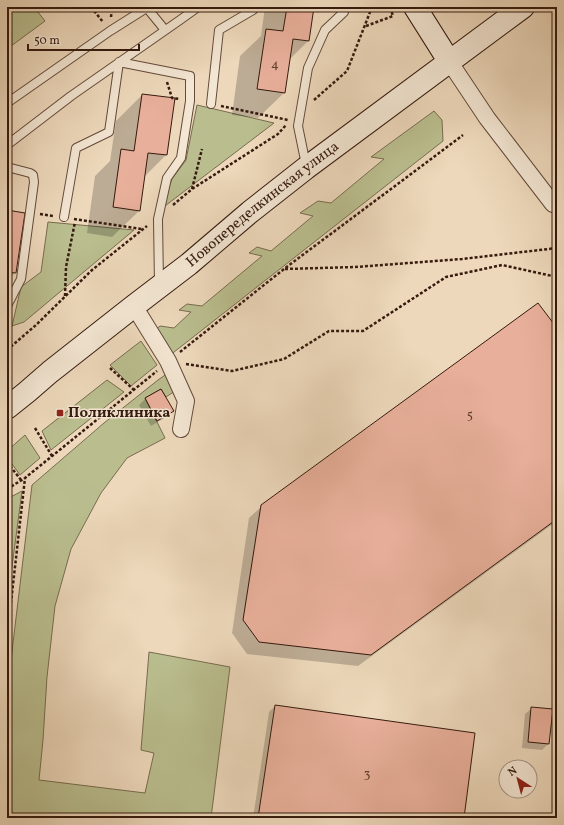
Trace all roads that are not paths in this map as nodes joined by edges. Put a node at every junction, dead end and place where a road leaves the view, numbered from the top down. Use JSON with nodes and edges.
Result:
{"nodes":[{"id":1,"x":147,"y":7,"type":"edge"},
{"id":2,"x":198,"y":7,"type":"edge"},
{"id":3,"x":253,"y":7,"type":"edge"},
{"id":4,"x":345,"y":7,"type":"edge"},
{"id":5,"x":415,"y":7,"type":"edge"},
{"id":6,"x":523,"y":7,"type":"edge"},
{"id":7,"x":165,"y":30,"type":"junction"},
{"id":8,"x":449,"y":61,"type":"junction"},
{"id":9,"x":119,"y":62,"type":"junction"},
{"id":10,"x":7,"y":103,"type":"edge"},
{"id":11,"x":211,"y":104,"type":"road end"},
{"id":12,"x":7,"y":145,"type":"edge"},
{"id":13,"x":7,"y":167,"type":"edge"},
{"id":14,"x":306,"y":168,"type":"junction"},
{"id":15,"x":553,"y":204,"type":"dead end"},
{"id":16,"x":64,"y":217,"type":"road end"},
{"id":17,"x":159,"y":286,"type":"junction"},
{"id":18,"x":7,"y":306,"type":"edge"},
{"id":19,"x":134,"y":306,"type":"junction"},
{"id":20,"x":7,"y":408,"type":"edge"},
{"id":21,"x":181,"y":428,"type":"dead end"}],
"edges":[{"from":1,"to":7,"type":"lane"},
{"from":1,"to":10,"type":"lane"},
{"from":2,"to":7,"type":"lane"},
{"from":3,"to":11,"type":"lane"},
{"from":4,"to":14,"type":"lane"},
{"from":5,"to":8,"type":"main road"},
{"from":6,"to":8,"type":"main road","name":"Новопеределкинская улица"},
{"from":7,"to":9,"type":"lane"},
{"from":8,"to":14,"type":"main road","name":"Новопеределкинская улица"},
{"from":8,"to":15,"type":"street"},
{"from":9,"to":12,"type":"lane"},
{"from":9,"to":16,"type":"lane"},
{"from":9,"to":17,"type":"lane"},
{"from":13,"to":18,"type":"lane"},
{"from":14,"to":17,"type":"main road","name":"Новопеределкинская улица"},
{"from":17,"to":19,"type":"main road","name":"Новопеределкинская улица"},
{"from":19,"to":20,"type":"main road","name":"Новопеределкинская улица"},
{"from":19,"to":21,"type":"street"}]}
